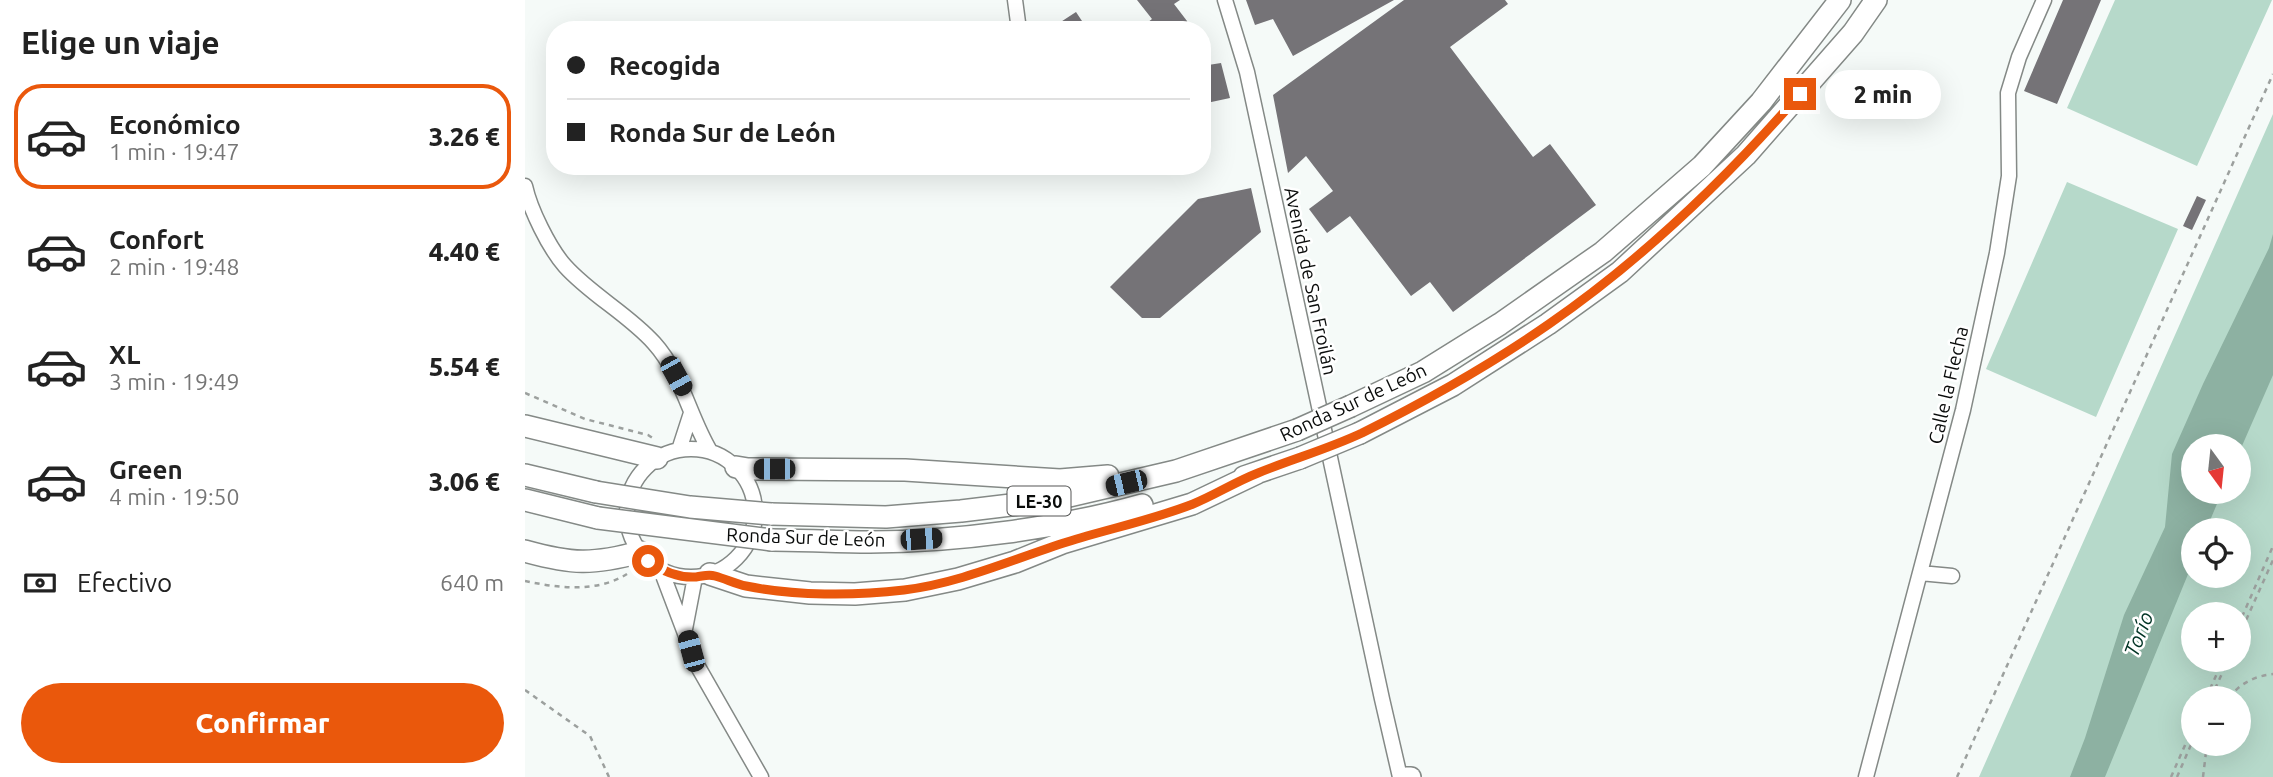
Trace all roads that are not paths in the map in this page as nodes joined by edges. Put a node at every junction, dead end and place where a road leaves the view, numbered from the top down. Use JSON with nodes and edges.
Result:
{"nodes":[{"id":1,"x":1015,"y":0,"type":"edge"},
{"id":2,"x":1225,"y":0,"type":"edge"},
{"id":3,"x":1840,"y":0,"type":"edge"},
{"id":4,"x":1876,"y":0,"type":"edge"},
{"id":5,"x":2044,"y":0,"type":"edge"},
{"id":6,"x":1018,"y":21,"type":"edge"},
{"id":7,"x":525,"y":186,"type":"edge"},
{"id":8,"x":691,"y":413,"type":"junction"},
{"id":9,"x":525,"y":426,"type":"edge"},
{"id":10,"x":710,"y":451,"type":"junction"},
{"id":11,"x":669,"y":453,"type":"junction"},
{"id":12,"x":736,"y":467,"type":"junction"},
{"id":13,"x":1176,"y":471,"type":"junction"},
{"id":14,"x":1258,"y":473,"type":"junction"},
{"id":15,"x":525,"y":475,"type":"edge"},
{"id":16,"x":525,"y":500,"type":"edge"},
{"id":17,"x":525,"y":551,"type":"edge"},
{"id":18,"x":644,"y":557,"type":"junction"},
{"id":19,"x":661,"y":570,"type":"junction"},
{"id":20,"x":1920,"y":573,"type":"junction"},
{"id":21,"x":703,"y":575,"type":"junction"},
{"id":22,"x":1952,"y":576,"type":"dead end"},
{"id":23,"x":685,"y":630,"type":"junction"},
{"id":24,"x":761,"y":777,"type":"edge"},
{"id":25,"x":1401,"y":777,"type":"edge"},
{"id":26,"x":1866,"y":777,"type":"edge"}],
"edges":[{"from":1,"to":6,"type":"street"},
{"from":2,"to":25,"type":"street","name":"Avenida de San Froilán"},
{"from":3,"to":13,"type":"highway","name":"Ronda Sur de León","number":"LE-30","bridge":true},
{"from":4,"to":14,"type":"highway","name":"Ronda Sur de León","number":"LE-30","bridge":true},
{"from":5,"to":20,"type":"street","name":"Calle la Flecha"},
{"from":7,"to":8,"type":"street"},
{"from":8,"to":10,"type":"street"},
{"from":8,"to":11,"type":"street"},
{"from":9,"to":11,"type":"highway"},
{"from":10,"to":11,"type":"street"},
{"from":10,"to":12,"type":"street"},
{"from":11,"to":18,"type":"street"},
{"from":12,"to":13,"type":"highway"},
{"from":12,"to":21,"type":"street"},
{"from":13,"to":15,"type":"highway","name":"Ronda Sur de León","number":"LE-30","bridge":true},
{"from":14,"to":16,"type":"highway","name":"Ronda Sur de León","number":"LE-30","bridge":true},
{"from":14,"to":21,"type":"highway"},
{"from":17,"to":18,"type":"highway"},
{"from":18,"to":19,"type":"street"},
{"from":19,"to":21,"type":"street"},
{"from":19,"to":23,"type":"street"},
{"from":20,"to":22,"type":"street"},
{"from":20,"to":26,"type":"street","name":"Calle la Flecha"},
{"from":21,"to":23,"type":"street"},
{"from":23,"to":24,"type":"street"}]}
